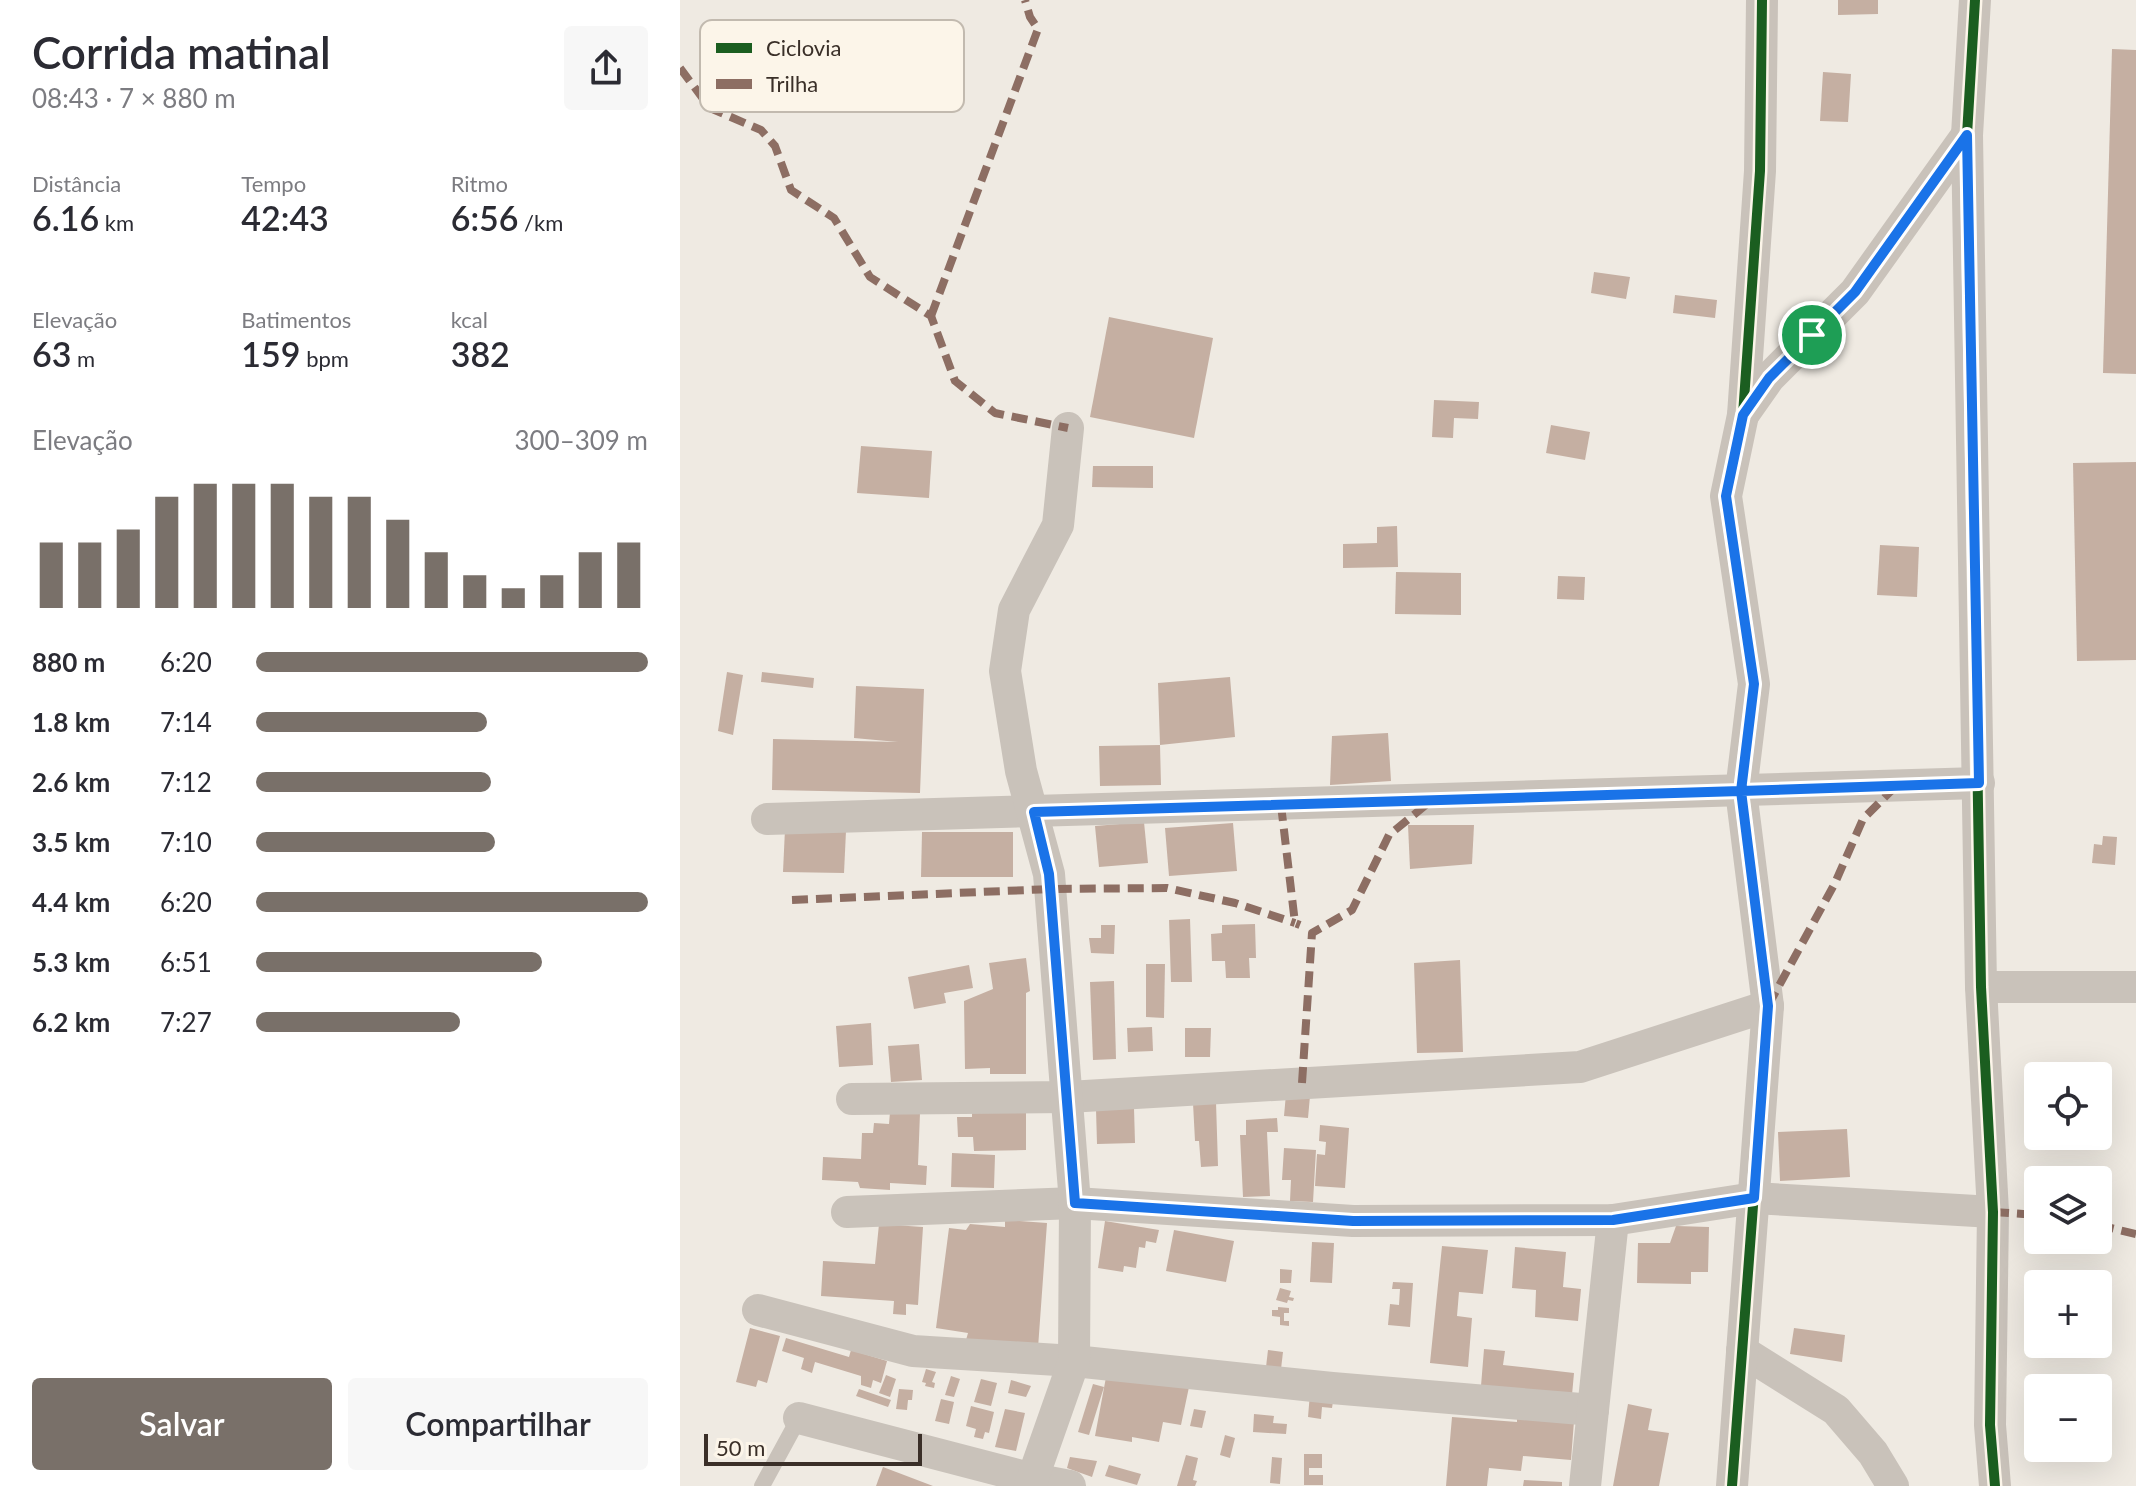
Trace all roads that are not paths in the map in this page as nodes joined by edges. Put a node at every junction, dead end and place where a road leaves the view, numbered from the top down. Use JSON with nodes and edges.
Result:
{"nodes":[{"id":1,"x":1762,"y":0,"type":"edge"},
{"id":2,"x":1975,"y":0,"type":"edge"},
{"id":3,"x":1967,"y":135,"type":"junction"},
{"id":4,"x":1743,"y":415,"type":"junction"},
{"id":5,"x":1068,"y":428,"type":"dead end"},
{"id":6,"x":1979,"y":783,"type":"junction"},
{"id":7,"x":1741,"y":791,"type":"junction"},
{"id":8,"x":1034,"y":812,"type":"junction"},
{"id":9,"x":767,"y":819,"type":"dead end"},
{"id":10,"x":1981,"y":987,"type":"junction"},
{"id":11,"x":2136,"y":987,"type":"edge"},
{"id":12,"x":1768,"y":1006,"type":"junction"},
{"id":13,"x":1068,"y":1097,"type":"junction"},
{"id":14,"x":852,"y":1099,"type":"dead end"},
{"id":15,"x":1754,"y":1198,"type":"junction"},
{"id":16,"x":1075,"y":1203,"type":"junction"},
{"id":17,"x":847,"y":1212,"type":"dead end"},
{"id":18,"x":1993,"y":1212,"type":"junction"},
{"id":19,"x":1613,"y":1220,"type":"junction"},
{"id":20,"x":758,"y":1310,"type":"dead end"},
{"id":21,"x":1742,"y":1351,"type":"junction"},
{"id":22,"x":1074,"y":1361,"type":"junction"},
{"id":23,"x":1593,"y":1410,"type":"junction"},
{"id":24,"x":799,"y":1418,"type":"joint"},
{"id":25,"x":1031,"y":1482,"type":"edge"},
{"id":26,"x":762,"y":1486,"type":"edge"},
{"id":27,"x":1070,"y":1486,"type":"edge"},
{"id":28,"x":1585,"y":1486,"type":"edge"},
{"id":29,"x":1732,"y":1486,"type":"edge"},
{"id":30,"x":1893,"y":1486,"type":"edge"},
{"id":31,"x":1995,"y":1486,"type":"edge"}],
"edges":[{"from":1,"to":4,"type":"street"},
{"from":2,"to":3,"type":"street"},
{"from":3,"to":4,"type":"street"},
{"from":3,"to":6,"type":"street"},
{"from":4,"to":7,"type":"street"},
{"from":5,"to":8,"type":"street"},
{"from":6,"to":7,"type":"street"},
{"from":6,"to":10,"type":"street"},
{"from":7,"to":8,"type":"street"},
{"from":7,"to":12,"type":"street"},
{"from":8,"to":9,"type":"street"},
{"from":8,"to":13,"type":"street"},
{"from":10,"to":11,"type":"street"},
{"from":10,"to":18,"type":"street"},
{"from":12,"to":13,"type":"street"},
{"from":12,"to":15,"type":"street"},
{"from":13,"to":14,"type":"street"},
{"from":13,"to":16,"type":"street"},
{"from":15,"to":18,"type":"street"},
{"from":15,"to":19,"type":"street"},
{"from":15,"to":21,"type":"street"},
{"from":16,"to":17,"type":"street"},
{"from":16,"to":19,"type":"street"},
{"from":16,"to":22,"type":"street"},
{"from":18,"to":31,"type":"street"},
{"from":19,"to":23,"type":"street"},
{"from":20,"to":22,"type":"street"},
{"from":21,"to":29,"type":"street"},
{"from":21,"to":30,"type":"street"},
{"from":22,"to":23,"type":"street"},
{"from":22,"to":25,"type":"street"},
{"from":23,"to":28,"type":"street"},
{"from":24,"to":25,"type":"street"},
{"from":24,"to":26,"type":"lane"},
{"from":25,"to":27,"type":"street"}]}
